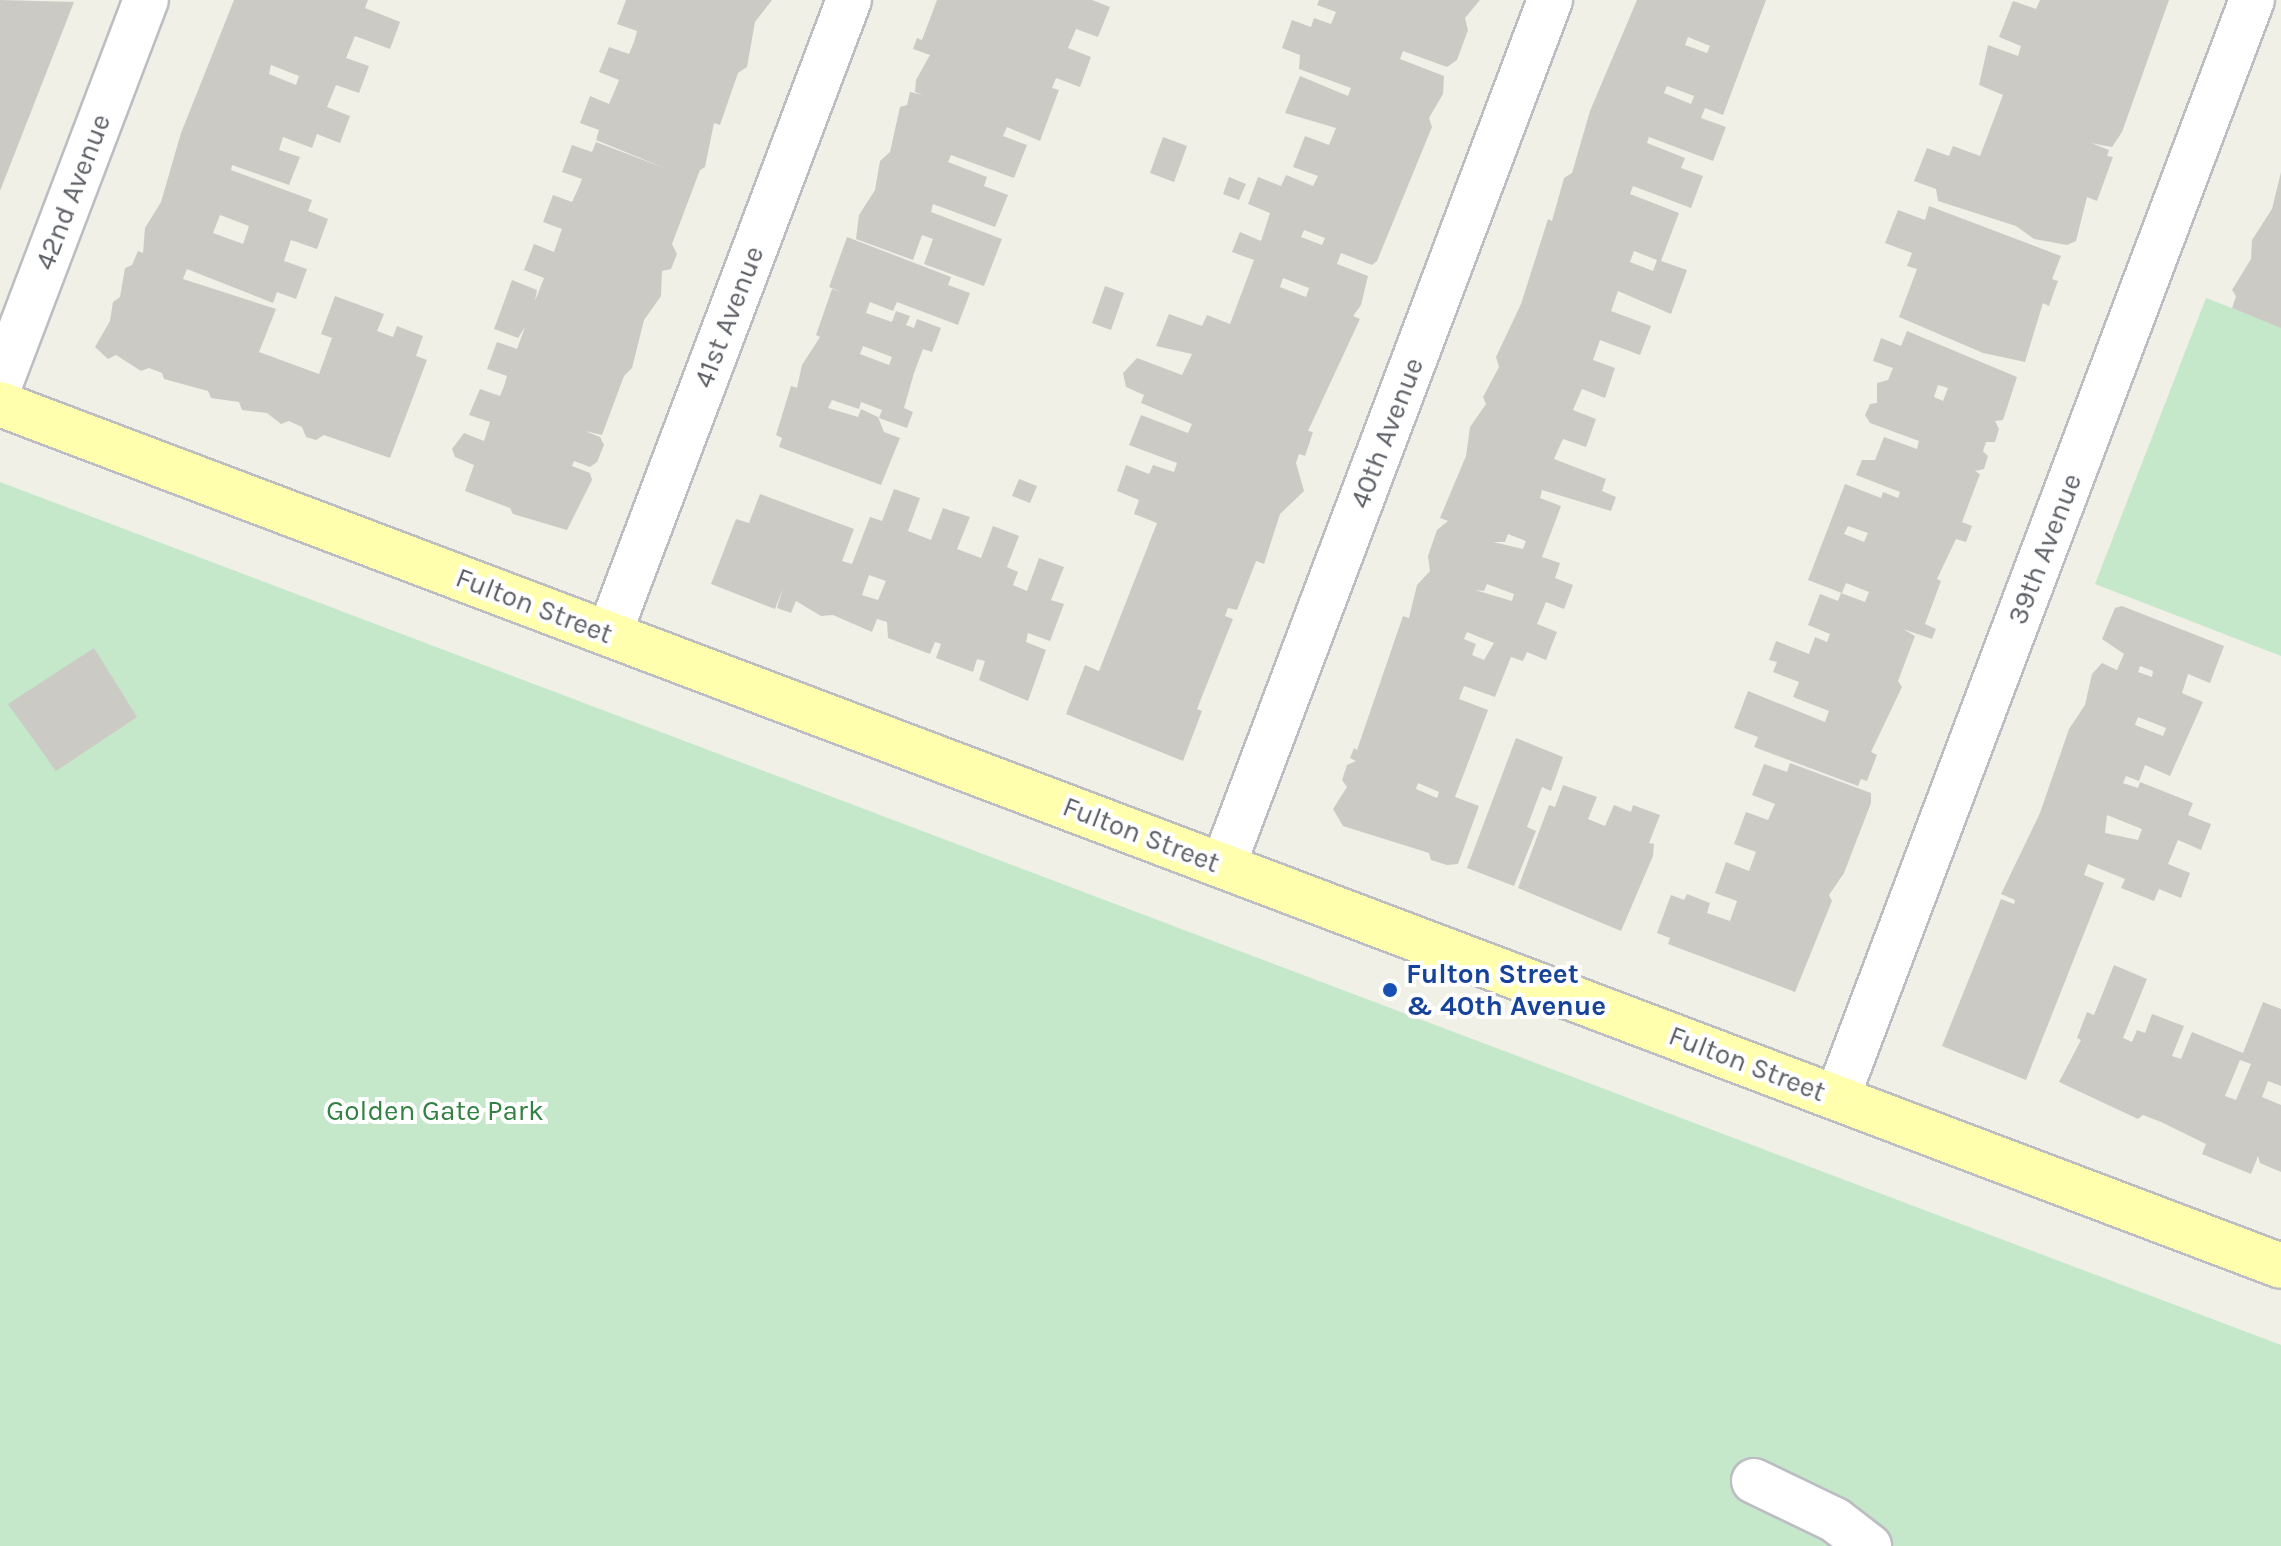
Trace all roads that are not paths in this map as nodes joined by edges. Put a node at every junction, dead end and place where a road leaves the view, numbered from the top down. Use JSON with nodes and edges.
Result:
{"nodes":[{"id":1,"x":146,"y":0,"type":"edge"},
{"id":2,"x":849,"y":0,"type":"edge"},
{"id":3,"x":1550,"y":0,"type":"edge"},
{"id":4,"x":2252,"y":0,"type":"edge"},
{"id":5,"x":0,"y":384,"type":"edge"},
{"id":6,"x":0,"y":404,"type":"edge"},
{"id":7,"x":609,"y":634,"type":"junction"},
{"id":8,"x":1223,"y":866,"type":"junction"},
{"id":9,"x":1837,"y":1098,"type":"junction"},
{"id":10,"x":2281,"y":1266,"type":"edge"},
{"id":11,"x":1754,"y":1481,"type":"dead end"},
{"id":12,"x":1869,"y":1546,"type":"edge"}],
"edges":[{"from":1,"to":5,"type":"street","name":"42nd Avenue"},
{"from":2,"to":7,"type":"street","name":"41st Avenue"},
{"from":3,"to":8,"type":"street","name":"40th Avenue"},
{"from":4,"to":9,"type":"street","name":"39th Avenue"},
{"from":6,"to":7,"type":"main road","name":"Fulton Street"},
{"from":7,"to":8,"type":"main road","name":"Fulton Street"},
{"from":8,"to":9,"type":"main road","name":"Fulton Street"},
{"from":9,"to":10,"type":"main road","name":"Fulton Street"},
{"from":11,"to":12,"type":"street"}]}
